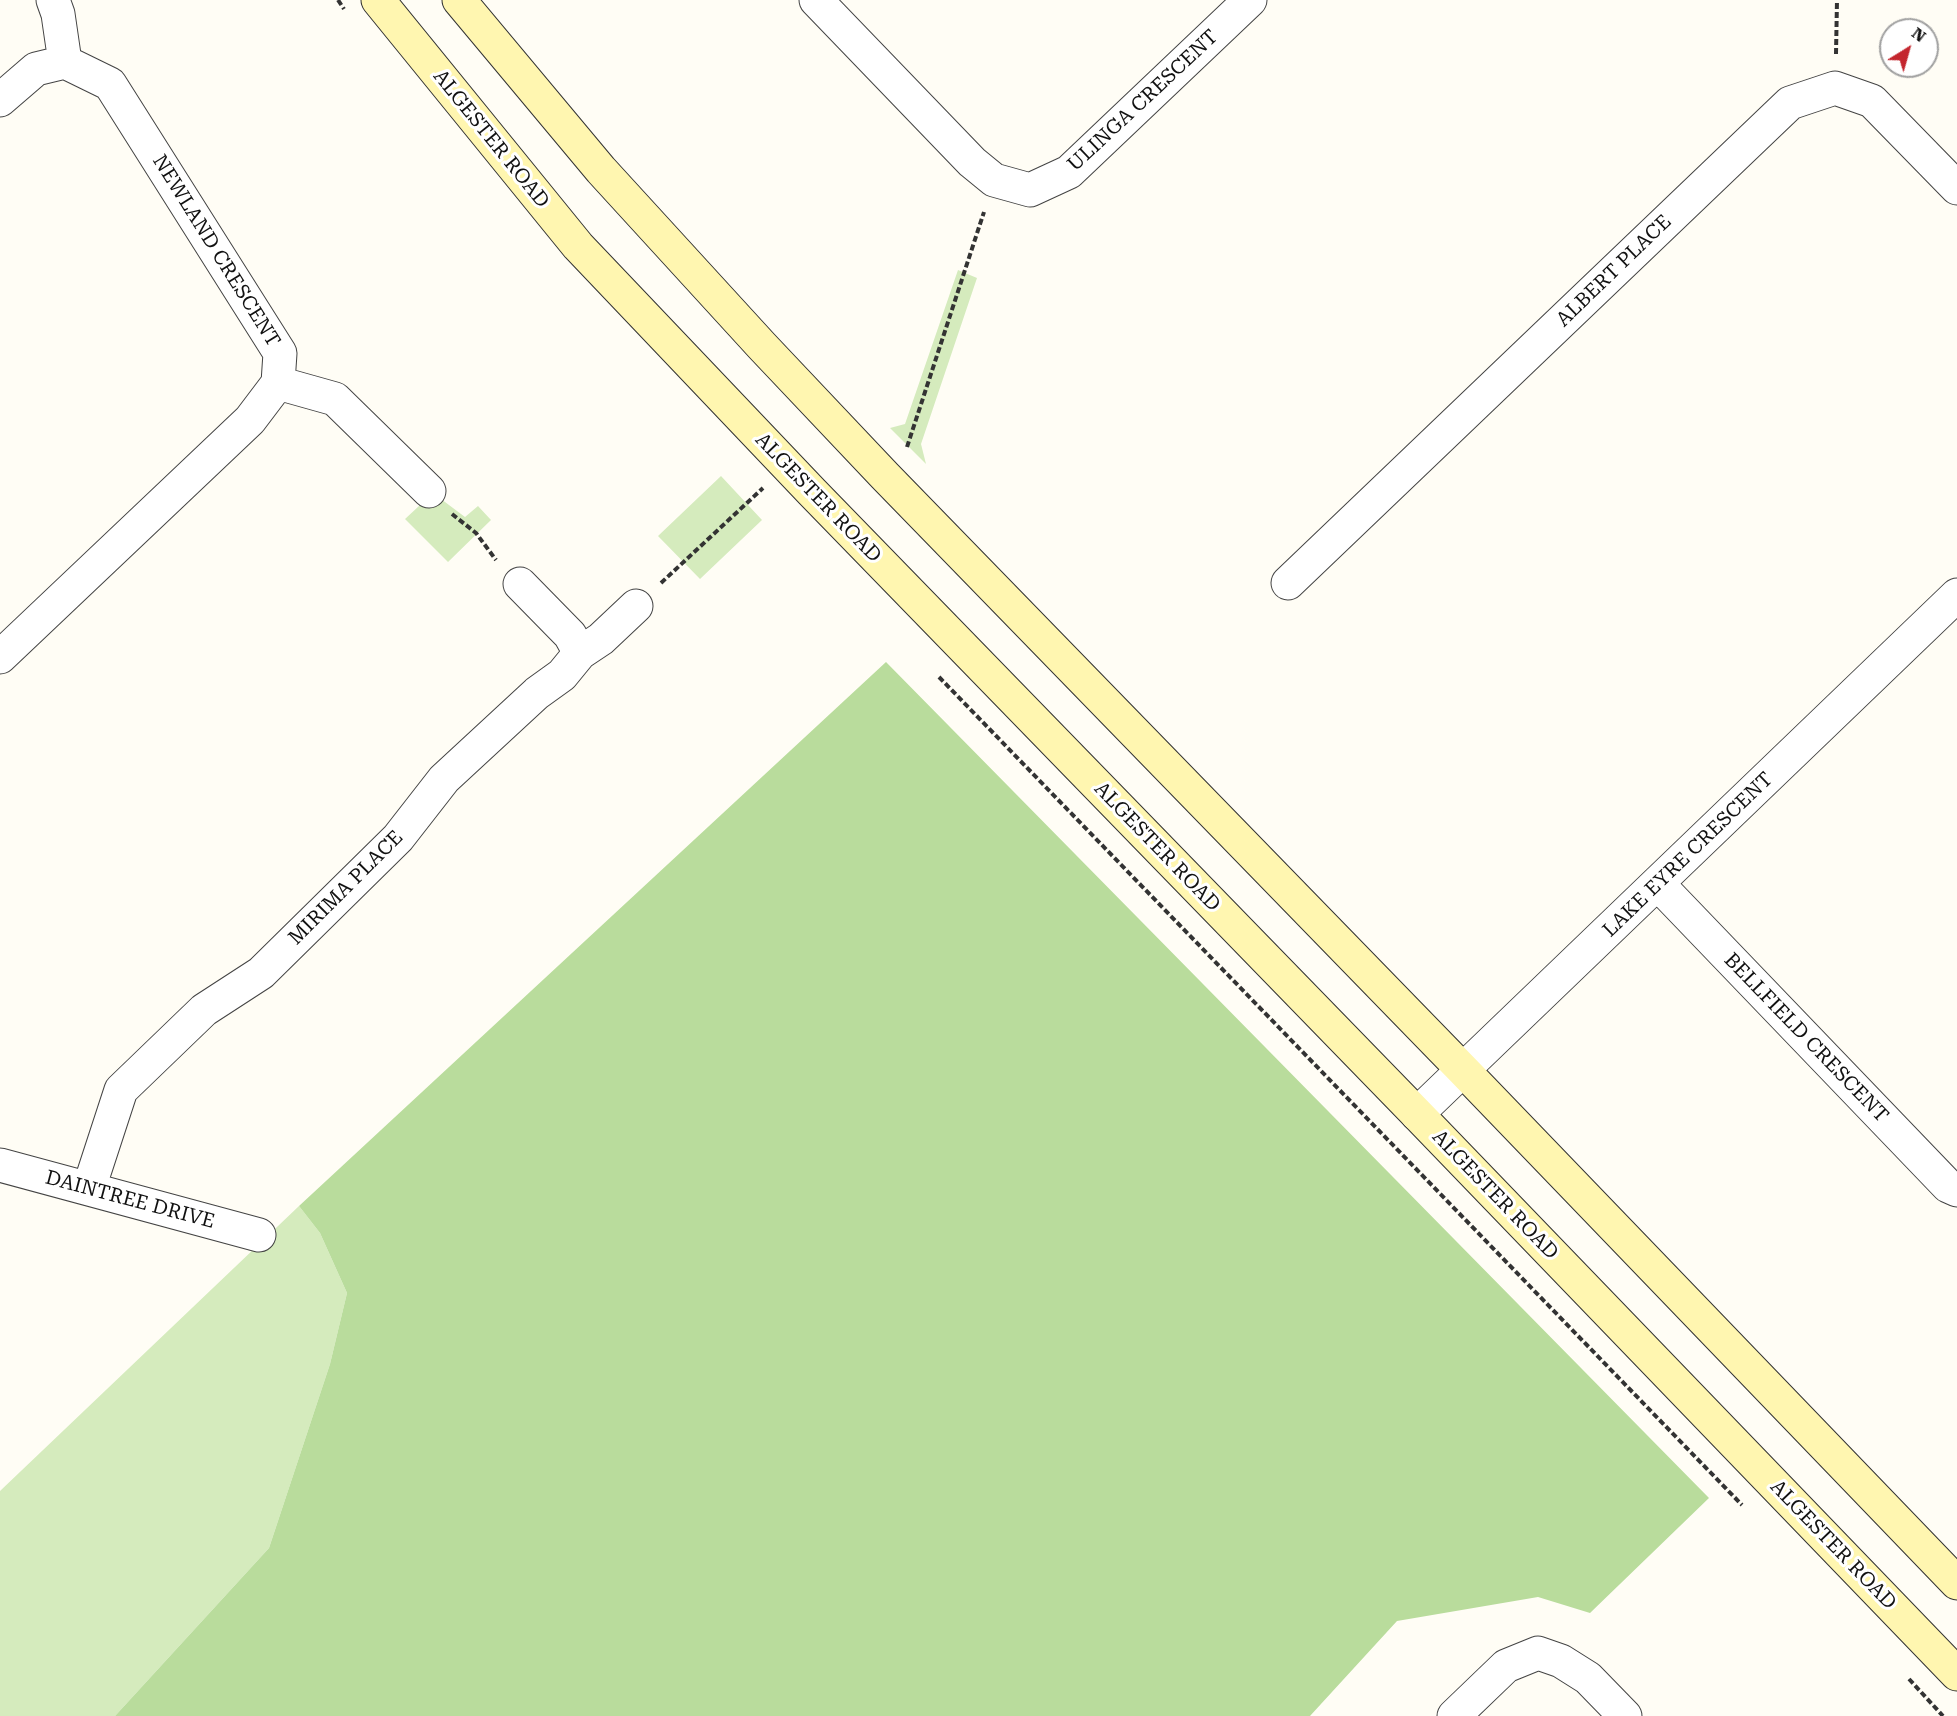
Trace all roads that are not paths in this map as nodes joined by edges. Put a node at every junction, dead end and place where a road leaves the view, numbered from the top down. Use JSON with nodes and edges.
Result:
{"nodes":[{"id":1,"x":53,"y":0,"type":"edge"},
{"id":2,"x":378,"y":0,"type":"edge"},
{"id":3,"x":459,"y":0,"type":"edge"},
{"id":4,"x":816,"y":0,"type":"edge"},
{"id":5,"x":1250,"y":0,"type":"edge"},
{"id":6,"x":65,"y":62,"type":"junction"},
{"id":7,"x":0,"y":100,"type":"edge"},
{"id":8,"x":1957,"y":188,"type":"edge"},
{"id":9,"x":278,"y":383,"type":"junction"},
{"id":10,"x":429,"y":491,"type":"road end"},
{"id":11,"x":1288,"y":583,"type":"dead end"},
{"id":12,"x":520,"y":584,"type":"road end"},
{"id":13,"x":1957,"y":595,"type":"edge"},
{"id":14,"x":636,"y":606,"type":"road end"},
{"id":15,"x":580,"y":653,"type":"junction"},
{"id":16,"x":0,"y":657,"type":"edge"},
{"id":17,"x":1658,"y":884,"type":"junction"},
{"id":18,"x":1463,"y":1070,"type":"junction"},
{"id":19,"x":1417,"y":1114,"type":"junction"},
{"id":20,"x":0,"y":1165,"type":"edge"},
{"id":21,"x":88,"y":1188,"type":"junction"},
{"id":22,"x":1957,"y":1190,"type":"edge"},
{"id":23,"x":259,"y":1235,"type":"dead end"},
{"id":24,"x":1957,"y":1583,"type":"edge"},
{"id":25,"x":1957,"y":1674,"type":"edge"},
{"id":26,"x":1454,"y":1716,"type":"edge"},
{"id":27,"x":1625,"y":1716,"type":"edge"}],
"edges":[{"from":1,"to":6,"type":"street"},
{"from":2,"to":19,"type":"main road","name":"ALGESTER ROAD"},
{"from":3,"to":18,"type":"main road"},
{"from":4,"to":5,"type":"street","name":"ULINGA CRESCENT"},
{"from":6,"to":7,"type":"street"},
{"from":6,"to":9,"type":"street","name":"NEWLAND CRESCENT"},
{"from":8,"to":11,"type":"street","name":"ALBERT PLACE"},
{"from":9,"to":10,"type":"street"},
{"from":9,"to":16,"type":"street"},
{"from":12,"to":15,"type":"street"},
{"from":13,"to":17,"type":"street","name":"LAKE EYRE CRESCENT"},
{"from":14,"to":15,"type":"street","name":"MIRIMA PLACE"},
{"from":15,"to":21,"type":"street","name":"MIRIMA PLACE"},
{"from":17,"to":18,"type":"street","name":"LAKE EYRE CRESCENT"},
{"from":17,"to":22,"type":"street","name":"BELLFIELD CRESCENT"},
{"from":18,"to":19,"type":"street","name":"LAKE EYRE CRESCENT"},
{"from":18,"to":24,"type":"main road"},
{"from":19,"to":25,"type":"main road","name":"ALGESTER ROAD"},
{"from":20,"to":21,"type":"street","name":"DAINTREE DRIVE"},
{"from":21,"to":23,"type":"street","name":"DAINTREE DRIVE"},
{"from":26,"to":27,"type":"street"}]}
